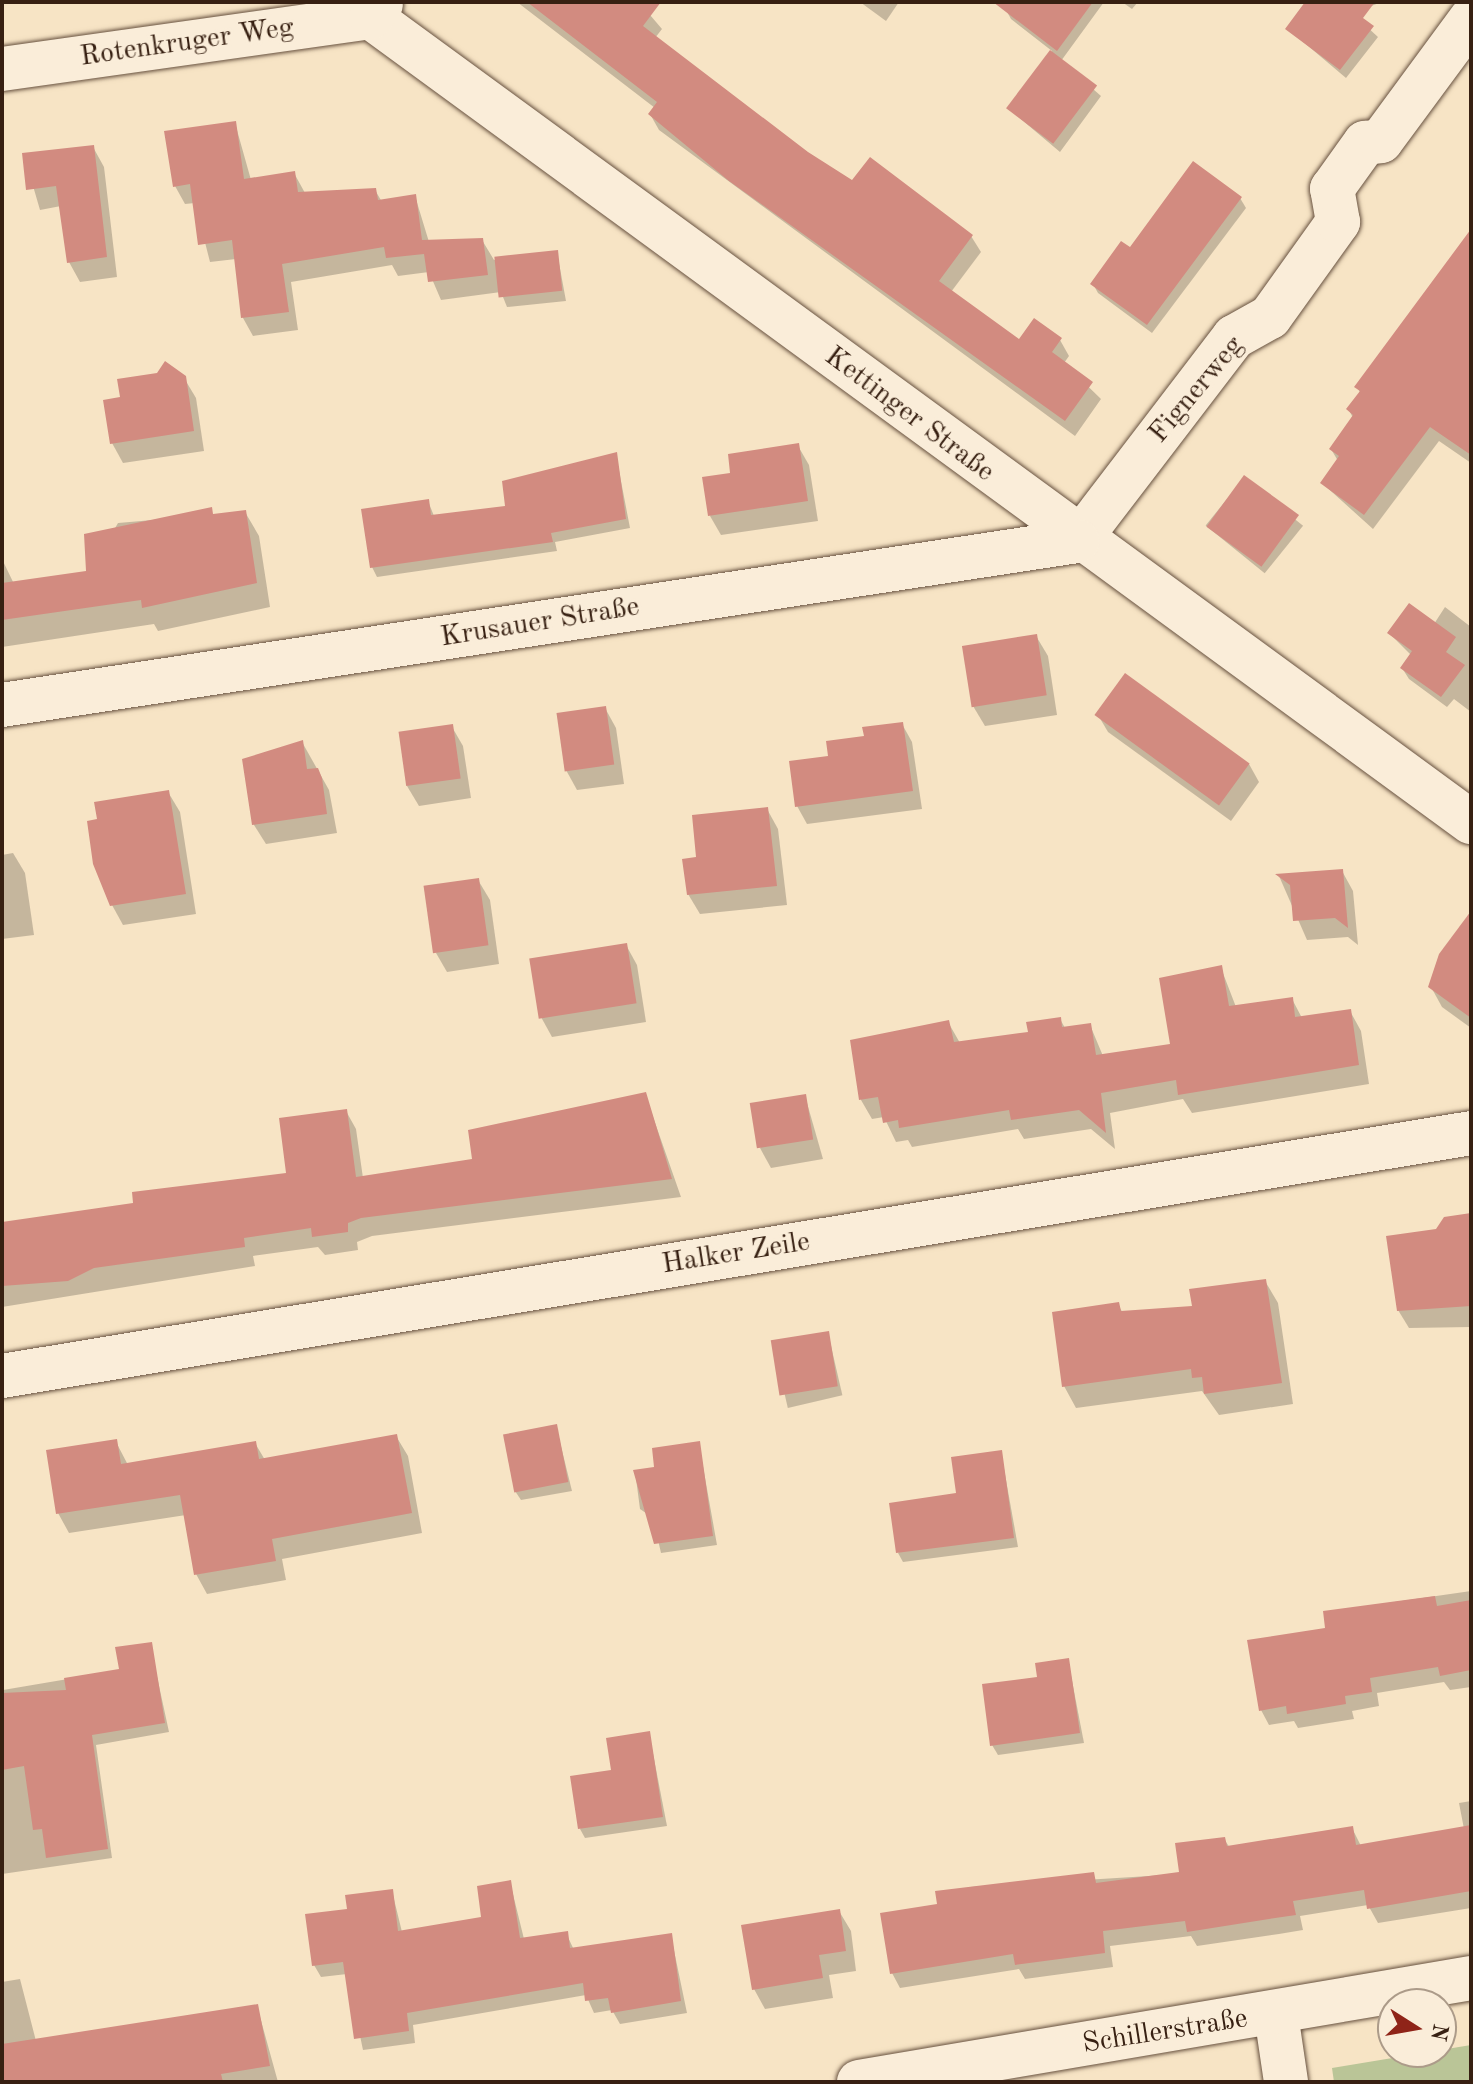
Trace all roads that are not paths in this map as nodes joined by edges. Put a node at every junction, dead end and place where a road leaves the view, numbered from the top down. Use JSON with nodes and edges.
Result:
{"nodes":[{"id":1,"x":368,"y":7,"type":"edge"},
{"id":2,"x":1471,"y":19,"type":"edge"},
{"id":3,"x":2,"y":69,"type":"edge"},
{"id":4,"x":1078,"y":541,"type":"junction"},
{"id":5,"x":2,"y":705,"type":"edge"},
{"id":6,"x":1471,"y":822,"type":"edge"},
{"id":7,"x":1471,"y":1133,"type":"edge"},
{"id":8,"x":2,"y":1376,"type":"edge"},
{"id":9,"x":1471,"y":1978,"type":"edge"},
{"id":10,"x":1276,"y":2014,"type":"junction"},
{"id":11,"x":859,"y":2082,"type":"edge"},
{"id":12,"x":1286,"y":2082,"type":"edge"}],
"edges":[{"from":1,"to":3,"type":"street","name":"Rotenkruger Weg"},
{"from":1,"to":4,"type":"street","name":"Kettinger Straße"},
{"from":2,"to":4,"type":"street","name":"Fignerweg"},
{"from":4,"to":5,"type":"street","name":"Krusauer Straße"},
{"from":4,"to":6,"type":"street","name":"Kettinger Straße"},
{"from":7,"to":8,"type":"street","name":"Halker Zeile"},
{"from":9,"to":10,"type":"street","name":"Schillerstraße"},
{"from":10,"to":11,"type":"street","name":"Schillerstraße"},
{"from":10,"to":12,"type":"street"}]}
